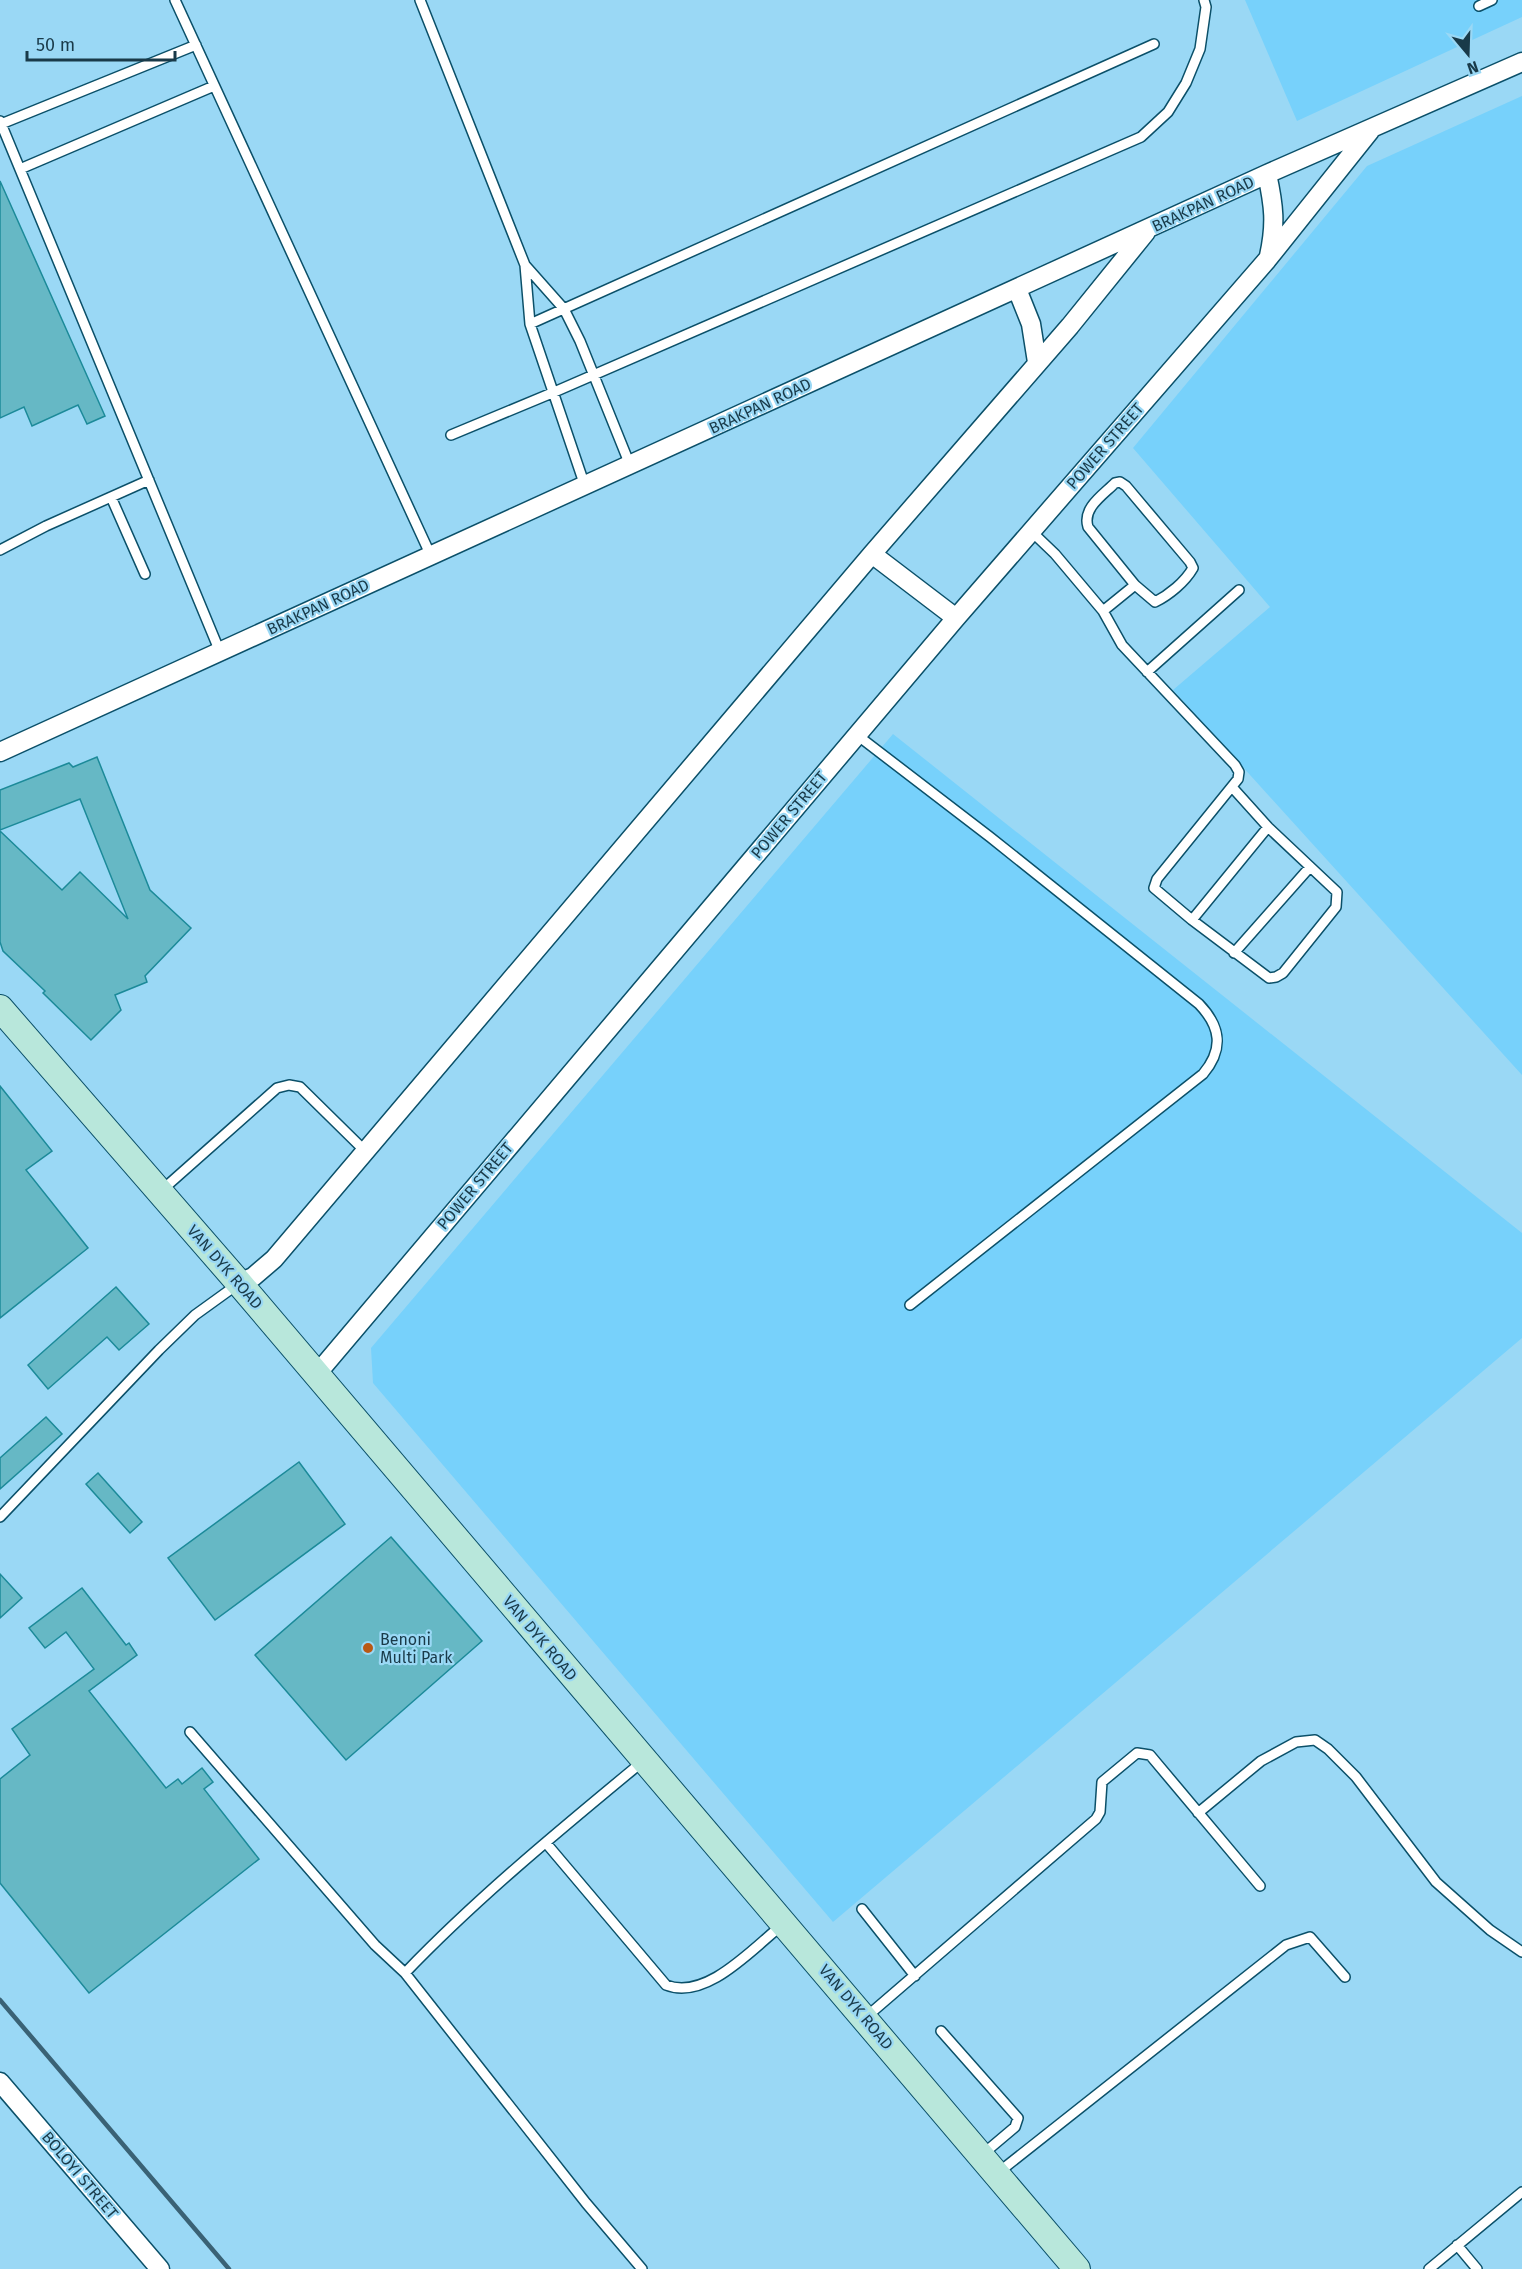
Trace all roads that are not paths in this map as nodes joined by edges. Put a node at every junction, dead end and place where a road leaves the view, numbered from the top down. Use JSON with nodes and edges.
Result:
{"nodes":[{"id":1,"x":175,"y":0,"type":"edge"},
{"id":2,"x":420,"y":0,"type":"edge"},
{"id":3,"x":1204,"y":0,"type":"edge"},
{"id":4,"x":1492,"y":0,"type":"edge"},
{"id":5,"x":1479,"y":6,"type":"dead end"},
{"id":6,"x":1154,"y":44,"type":"dead end"},
{"id":7,"x":196,"y":45,"type":"junction"},
{"id":8,"x":1522,"y":62,"type":"edge"},
{"id":9,"x":214,"y":86,"type":"junction"},
{"id":10,"x":1,"y":122,"type":"edge"},
{"id":11,"x":1371,"y":129,"type":"junction"},
{"id":12,"x":20,"y":169,"type":"junction"},
{"id":13,"x":1267,"y":174,"type":"junction"},
{"id":14,"x":1148,"y":229,"type":"junction"},
{"id":15,"x":1268,"y":260,"type":"junction"},
{"id":16,"x":525,"y":265,"type":"junction"},
{"id":17,"x":1017,"y":289,"type":"junction"},
{"id":18,"x":564,"y":309,"type":"junction"},
{"id":19,"x":530,"y":324,"type":"junction"},
{"id":20,"x":1037,"y":362,"type":"junction"},
{"id":21,"x":593,"y":374,"type":"junction"},
{"id":22,"x":552,"y":393,"type":"junction"},
{"id":23,"x":451,"y":435,"type":"dead end"},
{"id":24,"x":630,"y":465,"type":"junction"},
{"id":25,"x":149,"y":480,"type":"junction"},
{"id":26,"x":585,"y":486,"type":"junction"},
{"id":27,"x":111,"y":497,"type":"junction"},
{"id":28,"x":1031,"y":531,"type":"junction"},
{"id":29,"x":0,"y":550,"type":"edge"},
{"id":30,"x":872,"y":554,"type":"junction"},
{"id":31,"x":431,"y":556,"type":"junction"},
{"id":32,"x":145,"y":574,"type":"dead end"},
{"id":33,"x":1135,"y":585,"type":"junction"},
{"id":34,"x":1239,"y":590,"type":"dead end"},
{"id":35,"x":1103,"y":611,"type":"junction"},
{"id":36,"x":956,"y":618,"type":"junction"},
{"id":37,"x":220,"y":652,"type":"junction"},
{"id":38,"x":1147,"y":672,"type":"junction"},
{"id":39,"x":857,"y":735,"type":"junction"},
{"id":40,"x":0,"y":753,"type":"edge"},
{"id":41,"x":1232,"y":787,"type":"junction"},
{"id":42,"x":1268,"y":827,"type":"junction"},
{"id":43,"x":1310,"y":867,"type":"junction"},
{"id":44,"x":1192,"y":921,"type":"junction"},
{"id":45,"x":1234,"y":953,"type":"junction"},
{"id":46,"x":0,"y":1008,"type":"edge"},
{"id":47,"x":365,"y":1151,"type":"junction"},
{"id":48,"x":160,"y":1192,"type":"junction"},
{"id":49,"x":239,"y":1283,"type":"junction"},
{"id":50,"x":910,"y":1305,"type":"dead end"},
{"id":51,"x":316,"y":1375,"type":"junction"},
{"id":52,"x":0,"y":1517,"type":"edge"},
{"id":53,"x":190,"y":1732,"type":"dead end"},
{"id":54,"x":644,"y":1760,"type":"junction"},
{"id":55,"x":1198,"y":1813,"type":"junction"},
{"id":56,"x":546,"y":1843,"type":"junction"},
{"id":57,"x":1260,"y":1886,"type":"dead end"},
{"id":58,"x":862,"y":1909,"type":"dead end"},
{"id":59,"x":784,"y":1924,"type":"junction"},
{"id":60,"x":1520,"y":1948,"type":"edge"},
{"id":61,"x":405,"y":1974,"type":"junction"},
{"id":62,"x":915,"y":1976,"type":"junction"},
{"id":63,"x":1345,"y":1977,"type":"dead end"},
{"id":64,"x":865,"y":2018,"type":"junction"},
{"id":65,"x":941,"y":2031,"type":"dead end"},
{"id":66,"x":0,"y":2082,"type":"edge"},
{"id":67,"x":989,"y":2165,"type":"junction"},
{"id":68,"x":1522,"y":2192,"type":"edge"},
{"id":69,"x":1457,"y":2245,"type":"junction"},
{"id":70,"x":160,"y":2269,"type":"edge"},
{"id":71,"x":642,"y":2269,"type":"edge"},
{"id":72,"x":1077,"y":2269,"type":"edge"},
{"id":73,"x":1429,"y":2269,"type":"edge"},
{"id":74,"x":1477,"y":2269,"type":"edge"}],
"edges":[{"from":1,"to":7,"type":"lane"},
{"from":2,"to":16,"type":"lane"},
{"from":3,"to":21,"type":"lane"},
{"from":4,"to":5,"type":"lane"},
{"from":6,"to":18,"type":"lane"},
{"from":7,"to":9,"type":"lane"},
{"from":7,"to":10,"type":"lane"},
{"from":8,"to":11,"type":"street","name":"BRAKPAN ROAD"},
{"from":9,"to":12,"type":"lane"},
{"from":9,"to":31,"type":"lane"},
{"from":10,"to":12,"type":"lane"},
{"from":11,"to":13,"type":"street","name":"BRAKPAN ROAD"},
{"from":11,"to":15,"type":"street","name":"POWER STREET"},
{"from":12,"to":25,"type":"lane"},
{"from":13,"to":14,"type":"street","name":"BRAKPAN ROAD"},
{"from":13,"to":15,"type":"street"},
{"from":14,"to":17,"type":"street","name":"BRAKPAN ROAD"},
{"from":14,"to":20,"type":"street"},
{"from":15,"to":28,"type":"street","name":"POWER STREET"},
{"from":16,"to":18,"type":"lane"},
{"from":16,"to":19,"type":"lane"},
{"from":17,"to":20,"type":"street"},
{"from":17,"to":24,"type":"street","name":"BRAKPAN ROAD"},
{"from":18,"to":19,"type":"lane"},
{"from":18,"to":21,"type":"lane"},
{"from":19,"to":22,"type":"lane"},
{"from":20,"to":30,"type":"street"},
{"from":21,"to":22,"type":"lane"},
{"from":21,"to":24,"type":"lane"},
{"from":22,"to":23,"type":"lane"},
{"from":22,"to":26,"type":"lane"},
{"from":24,"to":26,"type":"street","name":"BRAKPAN ROAD"},
{"from":25,"to":27,"type":"lane"},
{"from":25,"to":37,"type":"lane"},
{"from":26,"to":31,"type":"street","name":"BRAKPAN ROAD"},
{"from":27,"to":29,"type":"lane"},
{"from":27,"to":32,"type":"lane"},
{"from":28,"to":35,"type":"lane"},
{"from":28,"to":36,"type":"street","name":"POWER STREET"},
{"from":30,"to":36,"type":"street"},
{"from":30,"to":47,"type":"street"},
{"from":31,"to":37,"type":"street","name":"BRAKPAN ROAD"},
{"from":33,"to":33,"type":"lane"},
{"from":33,"to":35,"type":"lane"},
{"from":34,"to":38,"type":"lane"},
{"from":35,"to":38,"type":"lane"},
{"from":36,"to":39,"type":"street","name":"POWER STREET"},
{"from":37,"to":40,"type":"street","name":"BRAKPAN ROAD"},
{"from":38,"to":41,"type":"lane"},
{"from":39,"to":50,"type":"lane"},
{"from":39,"to":51,"type":"street","name":"POWER STREET"},
{"from":41,"to":42,"type":"lane"},
{"from":41,"to":44,"type":"lane"},
{"from":42,"to":43,"type":"lane"},
{"from":42,"to":44,"type":"lane"},
{"from":43,"to":45,"type":"lane"},
{"from":43,"to":45,"type":"lane"},
{"from":44,"to":45,"type":"lane"},
{"from":46,"to":48,"type":"main road","name":"VAN DYK ROAD"},
{"from":47,"to":48,"type":"lane"},
{"from":47,"to":49,"type":"street"},
{"from":48,"to":49,"type":"main road","name":"VAN DYK ROAD"},
{"from":49,"to":51,"type":"main road","name":"VAN DYK ROAD"},
{"from":49,"to":52,"type":"lane"},
{"from":51,"to":54,"type":"main road","name":"VAN DYK ROAD"},
{"from":53,"to":61,"type":"lane"},
{"from":54,"to":56,"type":"lane"},
{"from":54,"to":59,"type":"main road","name":"VAN DYK ROAD"},
{"from":55,"to":57,"type":"lane"},
{"from":55,"to":60,"type":"lane"},
{"from":55,"to":62,"type":"lane"},
{"from":56,"to":59,"type":"lane"},
{"from":56,"to":61,"type":"lane"},
{"from":58,"to":62,"type":"lane"},
{"from":59,"to":64,"type":"main road","name":"VAN DYK ROAD"},
{"from":61,"to":71,"type":"lane"},
{"from":62,"to":64,"type":"lane"},
{"from":63,"to":67,"type":"lane"},
{"from":64,"to":67,"type":"main road","name":"VAN DYK ROAD"},
{"from":65,"to":67,"type":"lane"},
{"from":66,"to":70,"type":"street","name":"BOLOYI STREET"},
{"from":67,"to":72,"type":"main road","name":"VAN DYK ROAD"},
{"from":68,"to":69,"type":"lane"},
{"from":69,"to":73,"type":"lane"},
{"from":69,"to":74,"type":"lane"}]}
